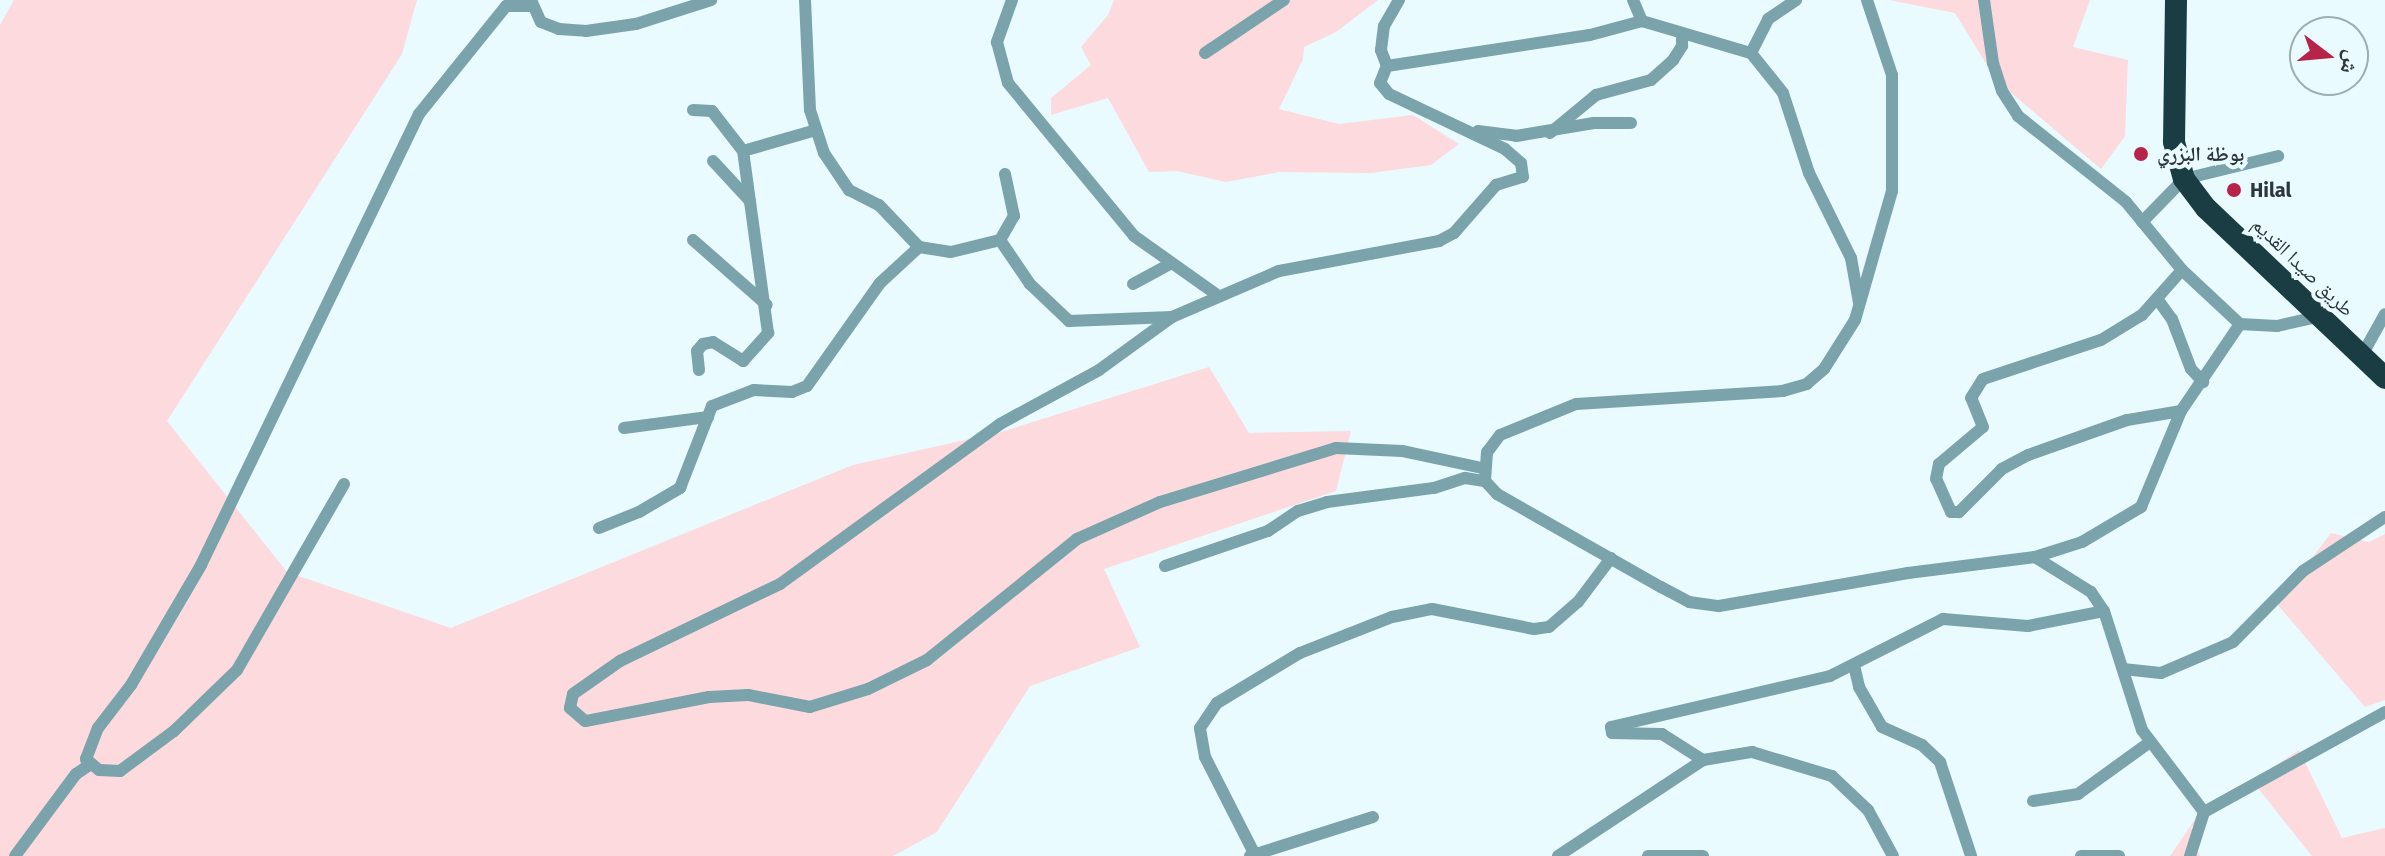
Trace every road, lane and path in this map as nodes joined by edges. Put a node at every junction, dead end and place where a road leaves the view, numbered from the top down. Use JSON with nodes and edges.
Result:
{"nodes":[{"id":1,"x":711,"y":0,"type":"edge"},
{"id":2,"x":805,"y":0,"type":"edge"},
{"id":3,"x":1012,"y":0,"type":"edge"},
{"id":4,"x":1284,"y":0,"type":"edge"},
{"id":5,"x":1399,"y":0,"type":"edge"},
{"id":6,"x":1633,"y":0,"type":"edge"},
{"id":7,"x":1796,"y":0,"type":"edge"},
{"id":8,"x":1867,"y":0,"type":"edge"},
{"id":9,"x":1984,"y":0,"type":"edge"},
{"id":10,"x":2176,"y":0,"type":"edge"},
{"id":11,"x":530,"y":3,"type":"edge"},
{"id":12,"x":1642,"y":21,"type":"junction"},
{"id":13,"x":1682,"y":34,"type":"junction"},
{"id":14,"x":1205,"y":53,"type":"dead end"},
{"id":15,"x":1751,"y":53,"type":"junction"},
{"id":16,"x":1387,"y":66,"type":"junction"},
{"id":17,"x":693,"y":110,"type":"dead end"},
{"id":18,"x":1631,"y":123,"type":"dead end"},
{"id":19,"x":1463,"y":129,"type":"junction"},
{"id":20,"x":816,"y":130,"type":"junction"},
{"id":21,"x":1550,"y":133,"type":"junction"},
{"id":22,"x":743,"y":151,"type":"junction"},
{"id":23,"x":2278,"y":156,"type":"dead end"},
{"id":24,"x":713,"y":161,"type":"dead end"},
{"id":25,"x":1005,"y":174,"type":"dead end"},
{"id":26,"x":2184,"y":179,"type":"junction"},
{"id":27,"x":750,"y":201,"type":"junction"},
{"id":28,"x":2142,"y":222,"type":"junction"},
{"id":29,"x":693,"y":240,"type":"dead end"},
{"id":30,"x":1000,"y":240,"type":"junction"},
{"id":31,"x":919,"y":247,"type":"junction"},
{"id":32,"x":1170,"y":264,"type":"junction"},
{"id":33,"x":2182,"y":270,"type":"junction"},
{"id":34,"x":1133,"y":284,"type":"dead end"},
{"id":35,"x":1216,"y":294,"type":"junction"},
{"id":36,"x":2158,"y":300,"type":"junction"},
{"id":37,"x":767,"y":305,"type":"junction"},
{"id":38,"x":1860,"y":306,"type":"junction"},
{"id":39,"x":2385,"y":314,"type":"edge"},
{"id":40,"x":2321,"y":316,"type":"junction"},
{"id":41,"x":1172,"y":317,"type":"junction"},
{"id":42,"x":2240,"y":324,"type":"junction"},
{"id":43,"x":2361,"y":357,"type":"junction"},
{"id":44,"x":699,"y":370,"type":"dead end"},
{"id":45,"x":2385,"y":378,"type":"edge"},
{"id":46,"x":2203,"y":382,"type":"junction"},
{"id":47,"x":2181,"y":411,"type":"junction"},
{"id":48,"x":708,"y":417,"type":"junction"},
{"id":49,"x":624,"y":428,"type":"dead end"},
{"id":50,"x":1484,"y":474,"type":"junction"},
{"id":51,"x":344,"y":484,"type":"dead end"},
{"id":52,"x":2385,"y":517,"type":"edge"},
{"id":53,"x":599,"y":528,"type":"dead end"},
{"id":54,"x":2035,"y":557,"type":"junction"},
{"id":55,"x":1611,"y":558,"type":"junction"},
{"id":56,"x":1165,"y":566,"type":"dead end"},
{"id":57,"x":2104,"y":611,"type":"junction"},
{"id":58,"x":1854,"y":665,"type":"junction"},
{"id":59,"x":2123,"y":669,"type":"junction"},
{"id":60,"x":2385,"y":713,"type":"edge"},
{"id":61,"x":2150,"y":742,"type":"junction"},
{"id":62,"x":1703,"y":760,"type":"junction"},
{"id":63,"x":91,"y":764,"type":"junction"},
{"id":64,"x":2033,"y":801,"type":"dead end"},
{"id":65,"x":2204,"y":812,"type":"junction"},
{"id":66,"x":1373,"y":817,"type":"dead end"},
{"id":67,"x":1253,"y":855,"type":"edge"},
{"id":68,"x":15,"y":856,"type":"edge"},
{"id":69,"x":1558,"y":856,"type":"edge"},
{"id":70,"x":1648,"y":856,"type":"edge"},
{"id":71,"x":1703,"y":856,"type":"edge"},
{"id":72,"x":1893,"y":856,"type":"edge"},
{"id":73,"x":1971,"y":856,"type":"edge"},
{"id":74,"x":2081,"y":856,"type":"edge"},
{"id":75,"x":2119,"y":856,"type":"edge"},
{"id":76,"x":2190,"y":856,"type":"edge"}],
"edges":[{"from":1,"to":11,"type":"street"},
{"from":2,"to":20,"type":"street"},
{"from":3,"to":32,"type":"street"},
{"from":4,"to":14,"type":"street"},
{"from":5,"to":16,"type":"street"},
{"from":6,"to":12,"type":"street"},
{"from":7,"to":15,"type":"street"},
{"from":8,"to":38,"type":"street"},
{"from":9,"to":28,"type":"street"},
{"from":10,"to":26,"type":"highway","name":"طريق صيدا القديم"},
{"from":11,"to":63,"type":"street"},
{"from":12,"to":13,"type":"street"},
{"from":12,"to":16,"type":"street"},
{"from":13,"to":15,"type":"street"},
{"from":13,"to":21,"type":"street"},
{"from":15,"to":38,"type":"street"},
{"from":16,"to":19,"type":"street"},
{"from":17,"to":22,"type":"street"},
{"from":18,"to":21,"type":"street"},
{"from":19,"to":21,"type":"street"},
{"from":19,"to":35,"type":"street"},
{"from":20,"to":22,"type":"street"},
{"from":20,"to":31,"type":"street"},
{"from":22,"to":27,"type":"street"},
{"from":23,"to":26,"type":"street"},
{"from":24,"to":27,"type":"street"},
{"from":25,"to":30,"type":"street"},
{"from":26,"to":28,"type":"street"},
{"from":26,"to":40,"type":"highway","name":"طريق صيدا القديم"},
{"from":27,"to":37,"type":"street"},
{"from":28,"to":33,"type":"street"},
{"from":29,"to":37,"type":"street"},
{"from":30,"to":31,"type":"street"},
{"from":30,"to":41,"type":"street"},
{"from":31,"to":48,"type":"street"},
{"from":32,"to":34,"type":"street"},
{"from":32,"to":35,"type":"street"},
{"from":33,"to":36,"type":"street"},
{"from":33,"to":42,"type":"street"},
{"from":35,"to":41,"type":"street"},
{"from":36,"to":46,"type":"street"},
{"from":36,"to":47,"type":"street"},
{"from":37,"to":44,"type":"street"},
{"from":38,"to":50,"type":"street"},
{"from":39,"to":43,"type":"street"},
{"from":40,"to":42,"type":"street"},
{"from":40,"to":43,"type":"highway","name":"طريق صيدا القديم"},
{"from":41,"to":50,"type":"street"},
{"from":42,"to":46,"type":"street"},
{"from":43,"to":45,"type":"highway","name":"طريق صيدا القديم"},
{"from":46,"to":47,"type":"street"},
{"from":47,"to":54,"type":"street"},
{"from":48,"to":49,"type":"street"},
{"from":48,"to":53,"type":"street"},
{"from":50,"to":55,"type":"street"},
{"from":50,"to":56,"type":"street"},
{"from":51,"to":63,"type":"street"},
{"from":52,"to":59,"type":"street"},
{"from":54,"to":55,"type":"street"},
{"from":54,"to":57,"type":"street"},
{"from":55,"to":67,"type":"street"},
{"from":57,"to":58,"type":"street"},
{"from":57,"to":59,"type":"street"},
{"from":58,"to":62,"type":"street"},
{"from":58,"to":73,"type":"street"},
{"from":59,"to":61,"type":"street"},
{"from":60,"to":65,"type":"street"},
{"from":61,"to":64,"type":"street"},
{"from":61,"to":65,"type":"street"},
{"from":62,"to":69,"type":"street"},
{"from":62,"to":72,"type":"street"},
{"from":63,"to":68,"type":"street"},
{"from":65,"to":76,"type":"street"},
{"from":66,"to":67,"type":"street"},
{"from":70,"to":71,"type":"street"},
{"from":74,"to":75,"type":"street"}]}
